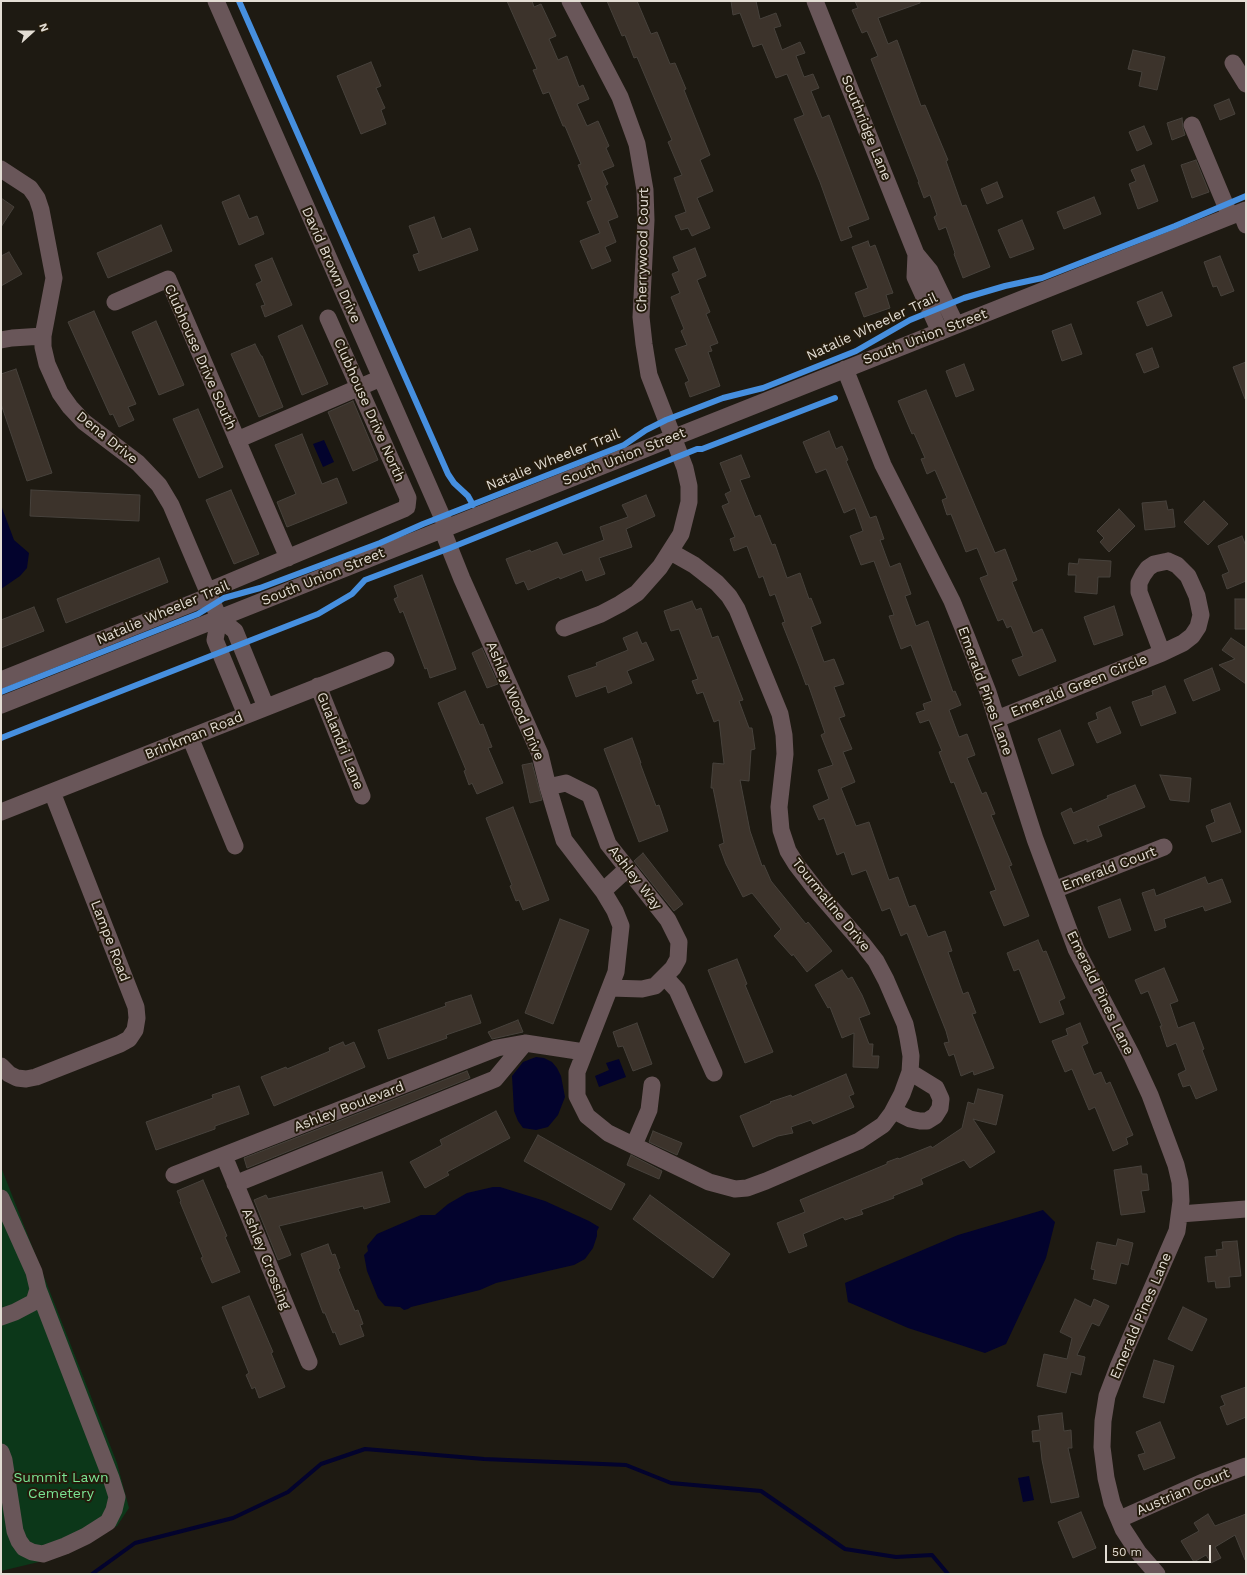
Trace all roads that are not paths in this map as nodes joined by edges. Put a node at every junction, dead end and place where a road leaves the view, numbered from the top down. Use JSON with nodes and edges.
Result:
{"nodes":[{"id":1,"x":216,"y":1,"type":"edge"},
{"id":2,"x":570,"y":1,"type":"edge"},
{"id":3,"x":815,"y":1,"type":"edge"},
{"id":4,"x":1233,"y":63,"type":"dead end"},
{"id":5,"x":1246,"y":84,"type":"edge"},
{"id":6,"x":1192,"y":125,"type":"dead end"},
{"id":7,"x":1,"y":169,"type":"edge"},
{"id":8,"x":1241,"y":216,"type":"edge"},
{"id":9,"x":916,"y":254,"type":"junction"},
{"id":10,"x":116,"y":302,"type":"dead end"},
{"id":11,"x":328,"y":318,"type":"dead end"},
{"id":12,"x":956,"y":325,"type":"junction"},
{"id":13,"x":940,"y":332,"type":"junction"},
{"id":14,"x":43,"y":336,"type":"junction"},
{"id":15,"x":1,"y":340,"type":"edge"},
{"id":16,"x":845,"y":369,"type":"junction"},
{"id":17,"x":381,"y":378,"type":"junction"},
{"id":18,"x":358,"y":388,"type":"junction"},
{"id":19,"x":673,"y":438,"type":"junction"},
{"id":20,"x":238,"y":440,"type":"junction"},
{"id":21,"x":445,"y":528,"type":"junction"},
{"id":22,"x":671,"y":552,"type":"junction"},
{"id":23,"x":288,"y":558,"type":"junction"},
{"id":24,"x":209,"y":594,"type":"junction"},
{"id":25,"x":219,"y":618,"type":"junction"},
{"id":26,"x":564,"y":628,"type":"dead end"},
{"id":27,"x":1162,"y":653,"type":"junction"},
{"id":28,"x":386,"y":660,"type":"dead end"},
{"id":29,"x":1,"y":680,"type":"edge"},
{"id":30,"x":318,"y":686,"type":"junction"},
{"id":31,"x":1,"y":705,"type":"edge"},
{"id":32,"x":266,"y":707,"type":"junction"},
{"id":33,"x":246,"y":715,"type":"junction"},
{"id":34,"x":997,"y":720,"type":"junction"},
{"id":35,"x":190,"y":737,"type":"junction"},
{"id":36,"x":548,"y":787,"type":"junction"},
{"id":37,"x":52,"y":792,"type":"junction"},
{"id":38,"x":362,"y":796,"type":"dead end"},
{"id":39,"x":1,"y":812,"type":"edge"},
{"id":40,"x":235,"y":846,"type":"dead end"},
{"id":41,"x":1164,"y":847,"type":"dead end"},
{"id":42,"x":627,"y":869,"type":"junction"},
{"id":43,"x":1054,"y":890,"type":"junction"},
{"id":44,"x":603,"y":891,"type":"junction"},
{"id":45,"x":665,"y":977,"type":"junction"},
{"id":46,"x":610,"y":988,"type":"junction"},
{"id":47,"x":525,"y":1043,"type":"junction"},
{"id":48,"x":584,"y":1052,"type":"junction"},
{"id":49,"x":1,"y":1066,"type":"edge"},
{"id":50,"x":910,"y":1072,"type":"junction"},
{"id":51,"x":714,"y":1073,"type":"dead end"},
{"id":52,"x":652,"y":1085,"type":"dead end"},
{"id":53,"x":894,"y":1111,"type":"junction"},
{"id":54,"x":634,"y":1145,"type":"junction"},
{"id":55,"x":224,"y":1156,"type":"junction"},
{"id":56,"x":174,"y":1175,"type":"dead end"},
{"id":57,"x":235,"y":1184,"type":"junction"},
{"id":58,"x":735,"y":1188,"type":"joint"},
{"id":59,"x":1,"y":1198,"type":"edge"},
{"id":60,"x":1246,"y":1209,"type":"edge"},
{"id":61,"x":1180,"y":1214,"type":"junction"},
{"id":62,"x":38,"y":1289,"type":"junction"},
{"id":63,"x":1,"y":1318,"type":"edge"},
{"id":64,"x":309,"y":1362,"type":"dead end"},
{"id":65,"x":1,"y":1452,"type":"edge"},
{"id":66,"x":1246,"y":1466,"type":"edge"},
{"id":67,"x":1120,"y":1519,"type":"junction"},
{"id":68,"x":1157,"y":1574,"type":"edge"}],
"edges":[{"from":1,"to":17,"type":"street","name":"David Brown Drive"},
{"from":2,"to":19,"type":"street","name":"Cherrywood Court"},
{"from":3,"to":9,"type":"street","name":"Southridge Lane"},
{"from":4,"to":5,"type":"street"},
{"from":6,"to":8,"type":"street"},
{"from":7,"to":14,"type":"street","name":"Dena Drive"},
{"from":8,"to":12,"type":"street","name":"South Union Street"},
{"from":9,"to":12,"type":"street","name":"Southridge Lane"},
{"from":9,"to":13,"type":"street","name":"Southridge Lane"},
{"from":10,"to":20,"type":"street","name":"Clubhouse Drive South"},
{"from":11,"to":18,"type":"street","name":"Clubhouse Drive North"},
{"from":12,"to":13,"type":"street","name":"South Union Street"},
{"from":13,"to":16,"type":"street","name":"South Union Street"},
{"from":14,"to":15,"type":"street"},
{"from":14,"to":24,"type":"street","name":"Dena Drive"},
{"from":16,"to":19,"type":"street","name":"South Union Street"},
{"from":16,"to":34,"type":"street","name":"Emerald Pines Lane"},
{"from":17,"to":18,"type":"street","name":"Clubhouse Drive South"},
{"from":17,"to":21,"type":"street","name":"David Brown Drive"},
{"from":18,"to":20,"type":"street","name":"Clubhouse Drive South"},
{"from":18,"to":23,"type":"street","name":"Clubhouse Drive North"},
{"from":19,"to":21,"type":"street","name":"South Union Street"},
{"from":19,"to":22,"type":"street","name":"Cherrywood Court"},
{"from":20,"to":23,"type":"street","name":"Clubhouse Drive South"},
{"from":21,"to":25,"type":"street","name":"South Union Street"},
{"from":21,"to":36,"type":"street","name":"Ashley Wood Drive"},
{"from":22,"to":26,"type":"street","name":"Cherrywood Court"},
{"from":22,"to":50,"type":"street","name":"Tourmaline Drive"},
{"from":23,"to":24,"type":"street"},
{"from":24,"to":25,"type":"street","name":"Dena Drive"},
{"from":24,"to":29,"type":"street"},
{"from":25,"to":31,"type":"street","name":"South Union Street"},
{"from":25,"to":32,"type":"street"},
{"from":25,"to":33,"type":"street"},
{"from":27,"to":27,"type":"street","name":"Emerald Green Circle"},
{"from":27,"to":34,"type":"street","name":"Emerald Green Circle"},
{"from":28,"to":30,"type":"street","name":"Brinkman Road"},
{"from":30,"to":32,"type":"street","name":"Brinkman Road"},
{"from":30,"to":38,"type":"street","name":"Gualandri Lane"},
{"from":32,"to":33,"type":"street","name":"Brinkman Road"},
{"from":33,"to":35,"type":"street","name":"Brinkman Road"},
{"from":34,"to":43,"type":"street","name":"Emerald Pines Lane"},
{"from":35,"to":37,"type":"street","name":"Brinkman Road"},
{"from":35,"to":40,"type":"street"},
{"from":36,"to":42,"type":"street","name":"Ashley Way"},
{"from":36,"to":44,"type":"street","name":"Ashley Wood Drive"},
{"from":37,"to":39,"type":"street","name":"Brinkman Road"},
{"from":37,"to":49,"type":"street","name":"Lampe Road"},
{"from":41,"to":43,"type":"street","name":"Emerald Court"},
{"from":42,"to":44,"type":"street"},
{"from":42,"to":45,"type":"street","name":"Ashley Way"},
{"from":43,"to":61,"type":"street","name":"Emerald Pines Lane"},
{"from":44,"to":46,"type":"street","name":"Ashley Wood Drive"},
{"from":45,"to":46,"type":"street","name":"Ashley Way"},
{"from":45,"to":51,"type":"street"},
{"from":46,"to":48,"type":"street","name":"Ashley Wood Drive"},
{"from":47,"to":48,"type":"street","name":"Ashley Boulevard"},
{"from":47,"to":55,"type":"street","name":"Ashley Boulevard"},
{"from":47,"to":57,"type":"street","name":"Ashley Boulevard"},
{"from":48,"to":54,"type":"street","name":"Ashley Wood Drive"},
{"from":50,"to":53,"type":"street","name":"Tourmaline Drive"},
{"from":50,"to":53,"type":"street"},
{"from":52,"to":54,"type":"street"},
{"from":53,"to":58,"type":"street","name":"Tourmaline Drive"},
{"from":54,"to":58,"type":"street","name":"Ashley Wood Drive"},
{"from":55,"to":56,"type":"street","name":"Ashley Boulevard"},
{"from":55,"to":57,"type":"street","name":"Ashley Crossing"},
{"from":57,"to":64,"type":"street","name":"Ashley Crossing"},
{"from":59,"to":62,"type":"street"},
{"from":60,"to":61,"type":"street"},
{"from":61,"to":67,"type":"street","name":"Emerald Pines Lane"},
{"from":62,"to":63,"type":"street"},
{"from":62,"to":65,"type":"street"},
{"from":66,"to":67,"type":"street","name":"Austrian Court"},
{"from":67,"to":68,"type":"street","name":"Emerald Pines Lane"}]}
